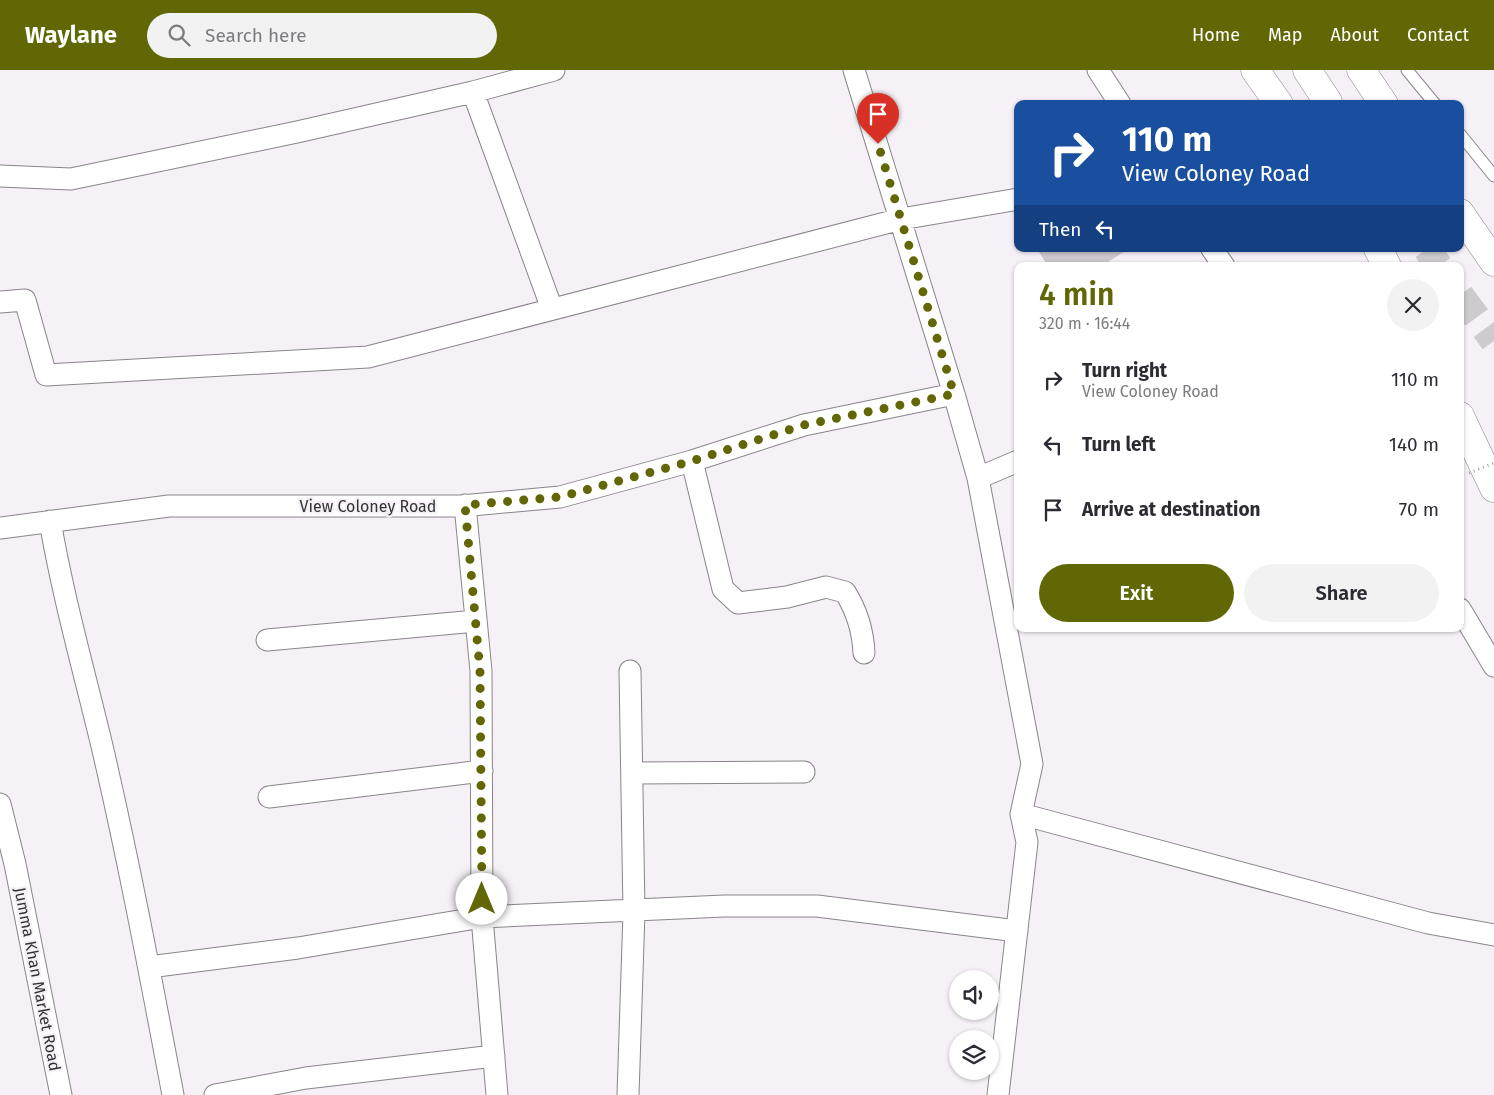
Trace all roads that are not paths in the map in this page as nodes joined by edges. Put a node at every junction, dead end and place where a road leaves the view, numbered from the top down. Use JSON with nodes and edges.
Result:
{"nodes":[{"id":1,"x":554,"y":70,"type":"edge"},
{"id":2,"x":854,"y":70,"type":"edge"},
{"id":3,"x":1084,"y":70,"type":"edge"},
{"id":4,"x":1098,"y":70,"type":"edge"},
{"id":5,"x":1255,"y":70,"type":"edge"},
{"id":6,"x":1307,"y":70,"type":"edge"},
{"id":7,"x":1361,"y":70,"type":"edge"},
{"id":8,"x":1407,"y":70,"type":"edge"},
{"id":9,"x":473,"y":92,"type":"junction"},
{"id":10,"x":1117,"y":99,"type":"edge"},
{"id":11,"x":1276,"y":100,"type":"edge"},
{"id":12,"x":1327,"y":100,"type":"edge"},
{"id":13,"x":1381,"y":100,"type":"edge"},
{"id":14,"x":1432,"y":100,"type":"edge"},
{"id":15,"x":1464,"y":139,"type":"edge"},
{"id":16,"x":0,"y":176,"type":"edge"},
{"id":17,"x":1494,"y":176,"type":"edge"},
{"id":18,"x":1014,"y":200,"type":"edge"},
{"id":19,"x":901,"y":219,"type":"junction"},
{"id":20,"x":1464,"y":219,"type":"edge"},
{"id":21,"x":1494,"y":262,"type":"edge"},
{"id":22,"x":0,"y":302,"type":"edge"},
{"id":23,"x":552,"y":309,"type":"junction"},
{"id":24,"x":954,"y":394,"type":"junction"},
{"id":25,"x":1464,"y":424,"type":"edge"},
{"id":26,"x":692,"y":461,"type":"junction"},
{"id":27,"x":1014,"y":463,"type":"edge"},
{"id":28,"x":978,"y":478,"type":"junction"},
{"id":29,"x":1494,"y":488,"type":"edge"},
{"id":30,"x":465,"y":505,"type":"junction"},
{"id":31,"x":50,"y":521,"type":"junction"},
{"id":32,"x":0,"y":528,"type":"edge"},
{"id":33,"x":1464,"y":616,"type":"edge"},
{"id":34,"x":476,"y":621,"type":"junction"},
{"id":35,"x":267,"y":640,"type":"dead end"},
{"id":36,"x":864,"y":654,"type":"dead end"},
{"id":37,"x":1494,"y":666,"type":"edge"},
{"id":38,"x":630,"y":671,"type":"dead end"},
{"id":39,"x":482,"y":771,"type":"junction"},
{"id":40,"x":804,"y":772,"type":"dead end"},
{"id":41,"x":632,"y":773,"type":"junction"},
{"id":42,"x":269,"y":797,"type":"dead end"},
{"id":43,"x":0,"y":804,"type":"edge"},
{"id":44,"x":1021,"y":814,"type":"junction"},
{"id":45,"x":634,"y":912,"type":"junction"},
{"id":46,"x":482,"y":917,"type":"junction"},
{"id":47,"x":1017,"y":931,"type":"junction"},
{"id":48,"x":1494,"y":935,"type":"edge"},
{"id":49,"x":149,"y":966,"type":"junction"},
{"id":50,"x":494,"y":1056,"type":"junction"},
{"id":51,"x":224,"y":1094,"type":"edge"},
{"id":52,"x":61,"y":1095,"type":"edge"},
{"id":53,"x":173,"y":1095,"type":"edge"},
{"id":54,"x":497,"y":1095,"type":"edge"},
{"id":55,"x":628,"y":1095,"type":"edge"},
{"id":56,"x":998,"y":1095,"type":"edge"}],
"edges":[{"from":1,"to":9,"type":"street"},
{"from":2,"to":19,"type":"street"},
{"from":3,"to":10,"type":"street"},
{"from":4,"to":10,"type":"street"},
{"from":5,"to":11,"type":"highway"},
{"from":6,"to":12,"type":"highway"},
{"from":7,"to":13,"type":"highway"},
{"from":8,"to":14,"type":"lane"},
{"from":9,"to":16,"type":"street"},
{"from":9,"to":23,"type":"street"},
{"from":15,"to":17,"type":"lane"},
{"from":18,"to":19,"type":"street"},
{"from":19,"to":23,"type":"street"},
{"from":19,"to":24,"type":"street"},
{"from":20,"to":21,"type":"highway"},
{"from":22,"to":23,"type":"street"},
{"from":24,"to":26,"type":"street","name":"View Coloney Road"},
{"from":24,"to":28,"type":"street"},
{"from":25,"to":29,"type":"highway"},
{"from":26,"to":30,"type":"street","name":"View Coloney Road"},
{"from":26,"to":36,"type":"street"},
{"from":27,"to":28,"type":"street"},
{"from":28,"to":44,"type":"street"},
{"from":30,"to":31,"type":"street","name":"View Coloney Road"},
{"from":30,"to":34,"type":"street"},
{"from":31,"to":32,"type":"street","name":"View Coloney Road"},
{"from":31,"to":49,"type":"street"},
{"from":33,"to":37,"type":"street"},
{"from":34,"to":35,"type":"street"},
{"from":34,"to":39,"type":"street"},
{"from":38,"to":41,"type":"street"},
{"from":39,"to":42,"type":"street"},
{"from":39,"to":46,"type":"street"},
{"from":40,"to":41,"type":"street"},
{"from":41,"to":45,"type":"street"},
{"from":43,"to":52,"type":"street","name":"Jumma Khan Market Road"},
{"from":44,"to":47,"type":"street"},
{"from":44,"to":48,"type":"street"},
{"from":45,"to":46,"type":"street"},
{"from":45,"to":47,"type":"street"},
{"from":45,"to":55,"type":"street"},
{"from":46,"to":49,"type":"street"},
{"from":46,"to":50,"type":"street"},
{"from":47,"to":56,"type":"street"},
{"from":49,"to":53,"type":"street"},
{"from":50,"to":51,"type":"street"},
{"from":50,"to":54,"type":"street"}]}
